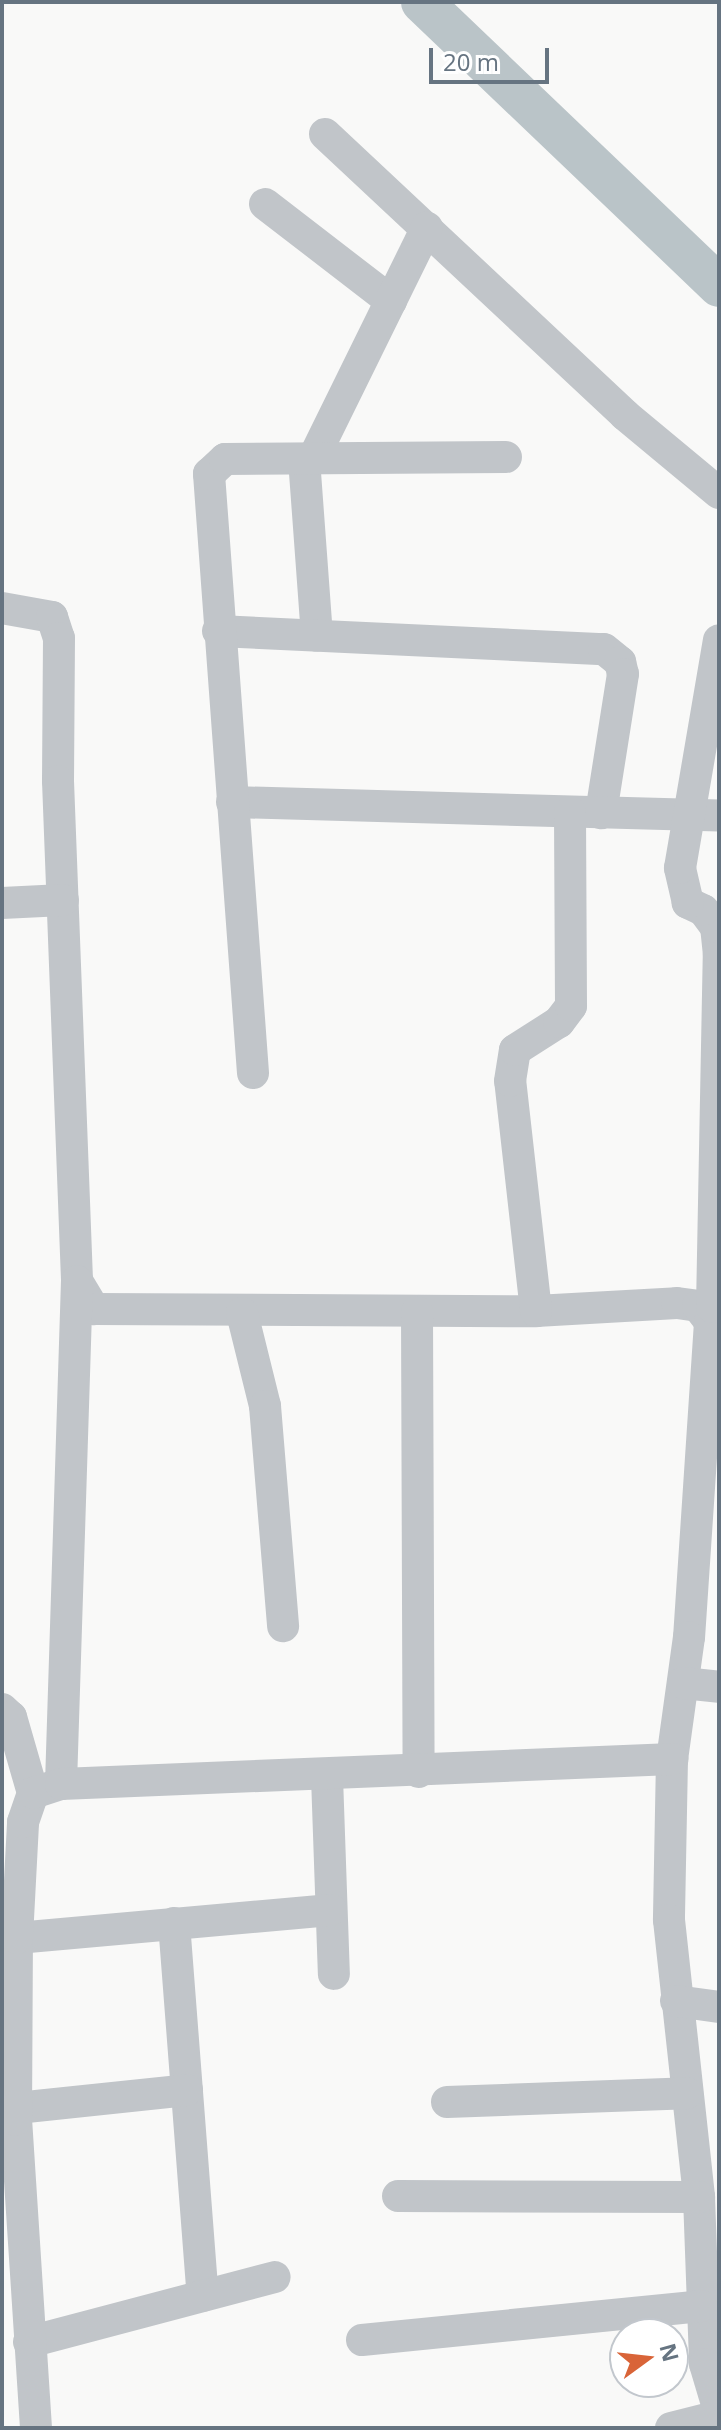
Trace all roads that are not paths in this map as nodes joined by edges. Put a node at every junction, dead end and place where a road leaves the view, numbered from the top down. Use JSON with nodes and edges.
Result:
{"nodes":[{"id":1,"x":325,"y":134,"type":"dead end"},
{"id":2,"x":265,"y":204,"type":"dead end"},
{"id":3,"x":427,"y":227,"type":"junction"},
{"id":4,"x":391,"y":301,"type":"junction"},
{"id":5,"x":506,"y":457,"type":"dead end"},
{"id":6,"x":309,"y":459,"type":"junction"},
{"id":7,"x":719,"y":493,"type":"edge"},
{"id":8,"x":2,"y":608,"type":"edge"},
{"id":9,"x":218,"y":631,"type":"junction"},
{"id":10,"x":317,"y":636,"type":"junction"},
{"id":11,"x":719,"y":640,"type":"edge"},
{"id":12,"x":232,"y":802,"type":"junction"},
{"id":13,"x":586,"y":812,"type":"junction"},
{"id":14,"x":704,"y":816,"type":"edge"},
{"id":15,"x":63,"y":900,"type":"junction"},
{"id":16,"x":2,"y":903,"type":"edge"},
{"id":17,"x":253,"y":1073,"type":"dead end"},
{"id":18,"x":77,"y":1281,"type":"junction"},
{"id":19,"x":710,"y":1306,"type":"edge"},
{"id":20,"x":536,"y":1311,"type":"junction"},
{"id":21,"x":417,"y":1312,"type":"junction"},
{"id":22,"x":242,"y":1313,"type":"junction"},
{"id":23,"x":710,"y":1470,"type":"edge"},
{"id":24,"x":283,"y":1626,"type":"dead end"},
{"id":25,"x":683,"y":1683,"type":"junction"},
{"id":26,"x":719,"y":1687,"type":"edge"},
{"id":27,"x":2,"y":1709,"type":"edge"},
{"id":28,"x":672,"y":1759,"type":"junction"},
{"id":29,"x":419,"y":1772,"type":"junction"},
{"id":30,"x":327,"y":1777,"type":"junction"},
{"id":31,"x":47,"y":1788,"type":"junction"},
{"id":32,"x":12,"y":1851,"type":"edge"},
{"id":33,"x":331,"y":1910,"type":"junction"},
{"id":34,"x":174,"y":1923,"type":"junction"},
{"id":35,"x":17,"y":1938,"type":"junction"},
{"id":36,"x":334,"y":1974,"type":"dead end"},
{"id":37,"x":676,"y":2001,"type":"junction"},
{"id":38,"x":719,"y":2007,"type":"edge"},
{"id":39,"x":187,"y":2090,"type":"junction"},
{"id":40,"x":687,"y":2093,"type":"junction"},
{"id":41,"x":447,"y":2102,"type":"dead end"},
{"id":42,"x":12,"y":2128,"type":"edge"},
{"id":43,"x":398,"y":2196,"type":"dead end"},
{"id":44,"x":699,"y":2197,"type":"junction"},
{"id":45,"x":14,"y":2277,"type":"edge"},
{"id":46,"x":275,"y":2277,"type":"dead end"},
{"id":47,"x":203,"y":2296,"type":"junction"},
{"id":48,"x":701,"y":2306,"type":"junction"},
{"id":49,"x":362,"y":2340,"type":"dead end"},
{"id":50,"x":29,"y":2342,"type":"junction"},
{"id":51,"x":719,"y":2413,"type":"edge"},
{"id":52,"x":36,"y":2428,"type":"edge"},
{"id":53,"x":671,"y":2428,"type":"edge"}],
"edges":[{"from":1,"to":3,"type":"street"},
{"from":2,"to":4,"type":"street"},
{"from":3,"to":4,"type":"street"},
{"from":3,"to":7,"type":"street"},
{"from":4,"to":6,"type":"street"},
{"from":5,"to":6,"type":"street"},
{"from":6,"to":9,"type":"street"},
{"from":6,"to":10,"type":"street"},
{"from":8,"to":15,"type":"street"},
{"from":9,"to":10,"type":"street"},
{"from":9,"to":12,"type":"street"},
{"from":10,"to":13,"type":"street"},
{"from":11,"to":14,"type":"street"},
{"from":12,"to":13,"type":"street"},
{"from":12,"to":17,"type":"street"},
{"from":13,"to":14,"type":"street"},
{"from":13,"to":20,"type":"street"},
{"from":14,"to":19,"type":"street"},
{"from":15,"to":16,"type":"street"},
{"from":15,"to":18,"type":"street"},
{"from":18,"to":22,"type":"street"},
{"from":18,"to":31,"type":"street"},
{"from":19,"to":20,"type":"street"},
{"from":19,"to":23,"type":"street"},
{"from":20,"to":21,"type":"street"},
{"from":21,"to":22,"type":"street"},
{"from":21,"to":29,"type":"street"},
{"from":22,"to":24,"type":"street"},
{"from":23,"to":25,"type":"street"},
{"from":25,"to":26,"type":"street"},
{"from":25,"to":28,"type":"street"},
{"from":27,"to":31,"type":"street"},
{"from":28,"to":29,"type":"street"},
{"from":28,"to":37,"type":"street"},
{"from":29,"to":30,"type":"street"},
{"from":30,"to":31,"type":"street"},
{"from":30,"to":33,"type":"street"},
{"from":31,"to":32,"type":"street"},
{"from":32,"to":35,"type":"street"},
{"from":33,"to":34,"type":"street"},
{"from":33,"to":36,"type":"street"},
{"from":34,"to":35,"type":"street"},
{"from":34,"to":39,"type":"street"},
{"from":35,"to":42,"type":"street"},
{"from":37,"to":38,"type":"street"},
{"from":37,"to":40,"type":"street"},
{"from":39,"to":42,"type":"street"},
{"from":39,"to":47,"type":"street"},
{"from":40,"to":41,"type":"street"},
{"from":40,"to":44,"type":"street"},
{"from":42,"to":45,"type":"street"},
{"from":43,"to":44,"type":"street"},
{"from":44,"to":48,"type":"street"},
{"from":45,"to":50,"type":"street"},
{"from":46,"to":47,"type":"street"},
{"from":47,"to":50,"type":"street"},
{"from":48,"to":49,"type":"street"},
{"from":48,"to":51,"type":"street"},
{"from":50,"to":52,"type":"street"},
{"from":51,"to":53,"type":"street"}]}
